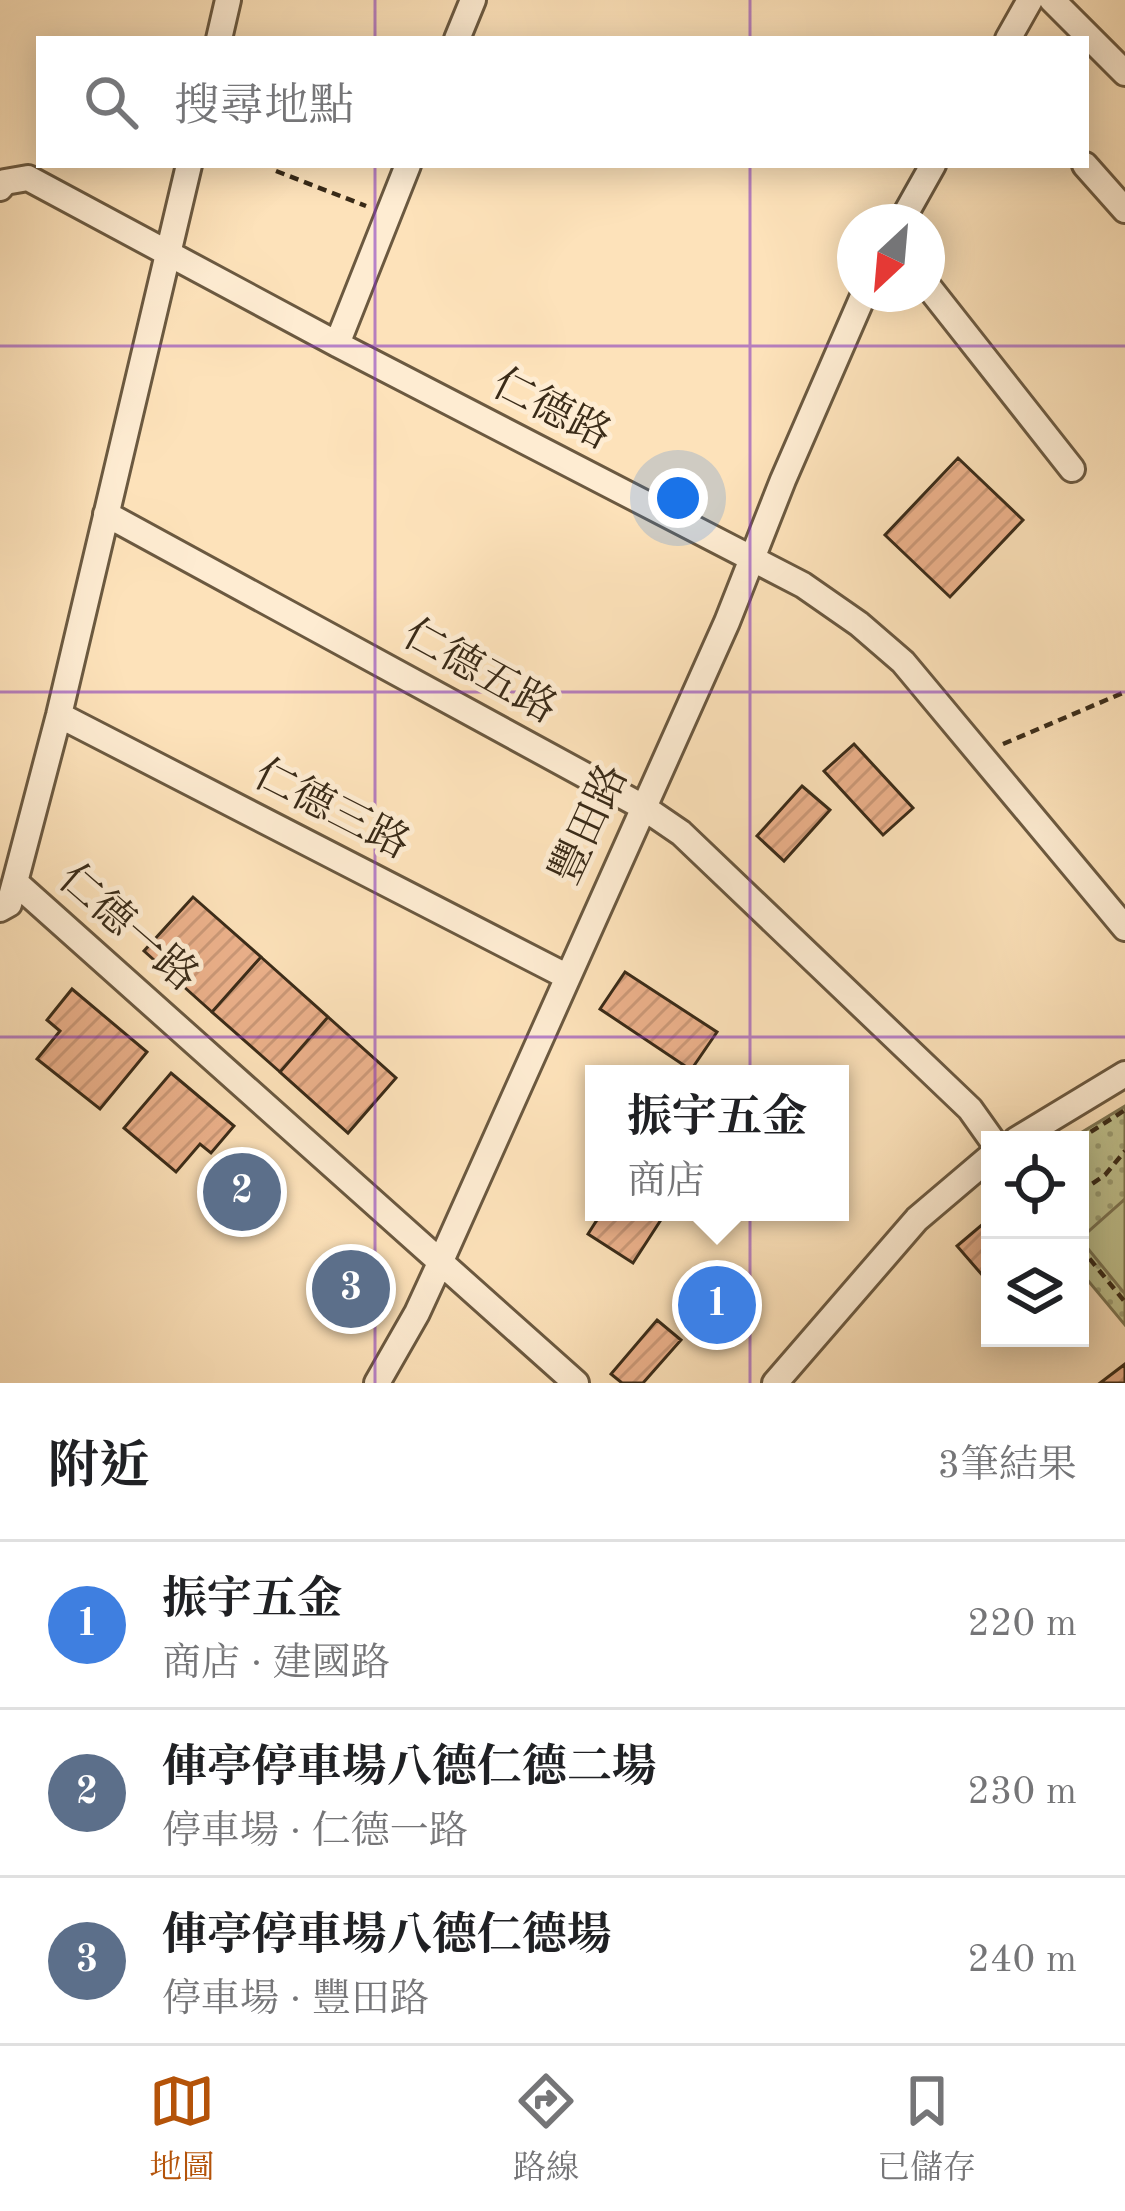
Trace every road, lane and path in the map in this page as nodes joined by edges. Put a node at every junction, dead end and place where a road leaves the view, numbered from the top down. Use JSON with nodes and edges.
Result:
{"nodes":[{"id":1,"x":228,"y":0,"type":"edge"},
{"id":2,"x":473,"y":0,"type":"edge"},
{"id":3,"x":1030,"y":0,"type":"edge"},
{"id":4,"x":1052,"y":0,"type":"edge"},
{"id":5,"x":220,"y":36,"type":"edge"},
{"id":6,"x":459,"y":36,"type":"edge"},
{"id":7,"x":1010,"y":36,"type":"edge"},
{"id":8,"x":1088,"y":36,"type":"edge"},
{"id":9,"x":1089,"y":37,"type":"edge"},
{"id":10,"x":1125,"y":73,"type":"edge"},
{"id":11,"x":188,"y":168,"type":"edge"},
{"id":12,"x":407,"y":168,"type":"edge"},
{"id":13,"x":931,"y":168,"type":"edge"},
{"id":14,"x":1088,"y":168,"type":"edge"},
{"id":15,"x":276,"y":171,"type":"dead end"},
{"id":16,"x":0,"y":188,"type":"edge"},
{"id":17,"x":911,"y":204,"type":"edge"},
{"id":18,"x":1125,"y":210,"type":"edge"},
{"id":19,"x":388,"y":215,"type":"junction"},
{"id":20,"x":170,"y":252,"type":"junction"},
{"id":21,"x":945,"y":308,"type":"edge"},
{"id":22,"x":856,"y":312,"type":"edge"},
{"id":23,"x":337,"y":344,"type":"junction"},
{"id":24,"x":1072,"y":469,"type":"dead end"},
{"id":25,"x":106,"y":514,"type":"junction"},
{"id":26,"x":751,"y":559,"type":"junction"},
{"id":27,"x":1125,"y":692,"type":"edge"},
{"id":28,"x":59,"y":715,"type":"junction"},
{"id":29,"x":982,"y":753,"type":"junction"},
{"id":30,"x":643,"y":807,"type":"junction"},
{"id":31,"x":15,"y":882,"type":"junction"},
{"id":32,"x":0,"y":909,"type":"edge"},
{"id":33,"x":1125,"y":928,"type":"edge"},
{"id":34,"x":566,"y":976,"type":"junction"},
{"id":35,"x":1125,"y":1074,"type":"edge"},
{"id":36,"x":1125,"y":1109,"type":"edge"},
{"id":37,"x":986,"y":1131,"type":"edge"},
{"id":38,"x":1031,"y":1131,"type":"edge"},
{"id":39,"x":1089,"y":1133,"type":"edge"},
{"id":40,"x":1125,"y":1150,"type":"edge"},
{"id":41,"x":981,"y":1165,"type":"edge"},
{"id":42,"x":1089,"y":1186,"type":"edge"},
{"id":43,"x":1089,"y":1258,"type":"edge"},
{"id":44,"x":440,"y":1263,"type":"junction"},
{"id":45,"x":1125,"y":1302,"type":"edge"},
{"id":46,"x":377,"y":1383,"type":"edge"},
{"id":47,"x":576,"y":1383,"type":"edge"},
{"id":48,"x":776,"y":1383,"type":"edge"}],
"edges":[{"from":1,"to":5,"type":"street"},
{"from":2,"to":6,"type":"street"},
{"from":3,"to":7,"type":"street"},
{"from":4,"to":8,"type":"street"},
{"from":9,"to":10,"type":"street"},
{"from":11,"to":20,"type":"street","name":"仁德一路"},
{"from":12,"to":19,"type":"street"},
{"from":13,"to":17,"type":"street"},
{"from":14,"to":18,"type":"street"},
{"from":15,"to":19,"type":"path"},
{"from":16,"to":20,"type":"street","name":"仁德路"},
{"from":19,"to":23,"type":"street"},
{"from":20,"to":23,"type":"street","name":"仁德路"},
{"from":20,"to":25,"type":"street","name":"仁德一路"},
{"from":21,"to":24,"type":"street"},
{"from":22,"to":26,"type":"street","name":"豐田路"},
{"from":23,"to":26,"type":"street","name":"仁德路"},
{"from":25,"to":28,"type":"street","name":"仁德一路"},
{"from":25,"to":30,"type":"street","name":"仁德五路"},
{"from":26,"to":29,"type":"street","name":"仁德路"},
{"from":26,"to":30,"type":"street","name":"豐田路"},
{"from":27,"to":29,"type":"path"},
{"from":28,"to":31,"type":"street","name":"仁德一路"},
{"from":28,"to":34,"type":"street","name":"仁德三路"},
{"from":29,"to":33,"type":"street","name":"仁德路"},
{"from":30,"to":34,"type":"street","name":"豐田路"},
{"from":30,"to":37,"type":"street","name":"仁德五路"},
{"from":31,"to":32,"type":"street"},
{"from":31,"to":44,"type":"street","name":"仁德一路"},
{"from":34,"to":44,"type":"street","name":"豐田路"},
{"from":35,"to":38,"type":"street"},
{"from":36,"to":39,"type":"path"},
{"from":40,"to":42,"type":"path"},
{"from":41,"to":48,"type":"street"},
{"from":43,"to":45,"type":"path"},
{"from":44,"to":46,"type":"street","name":"豐田路"},
{"from":44,"to":47,"type":"street","name":"仁德一路"}]}
